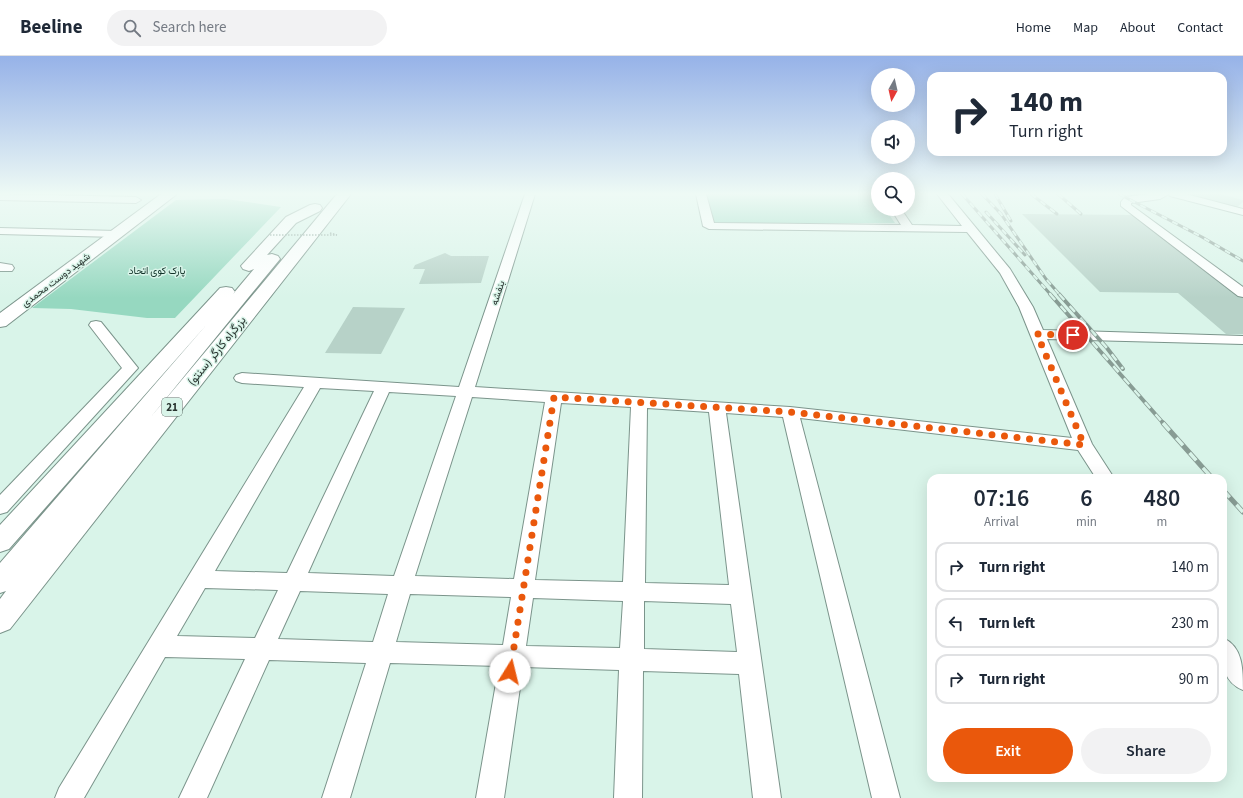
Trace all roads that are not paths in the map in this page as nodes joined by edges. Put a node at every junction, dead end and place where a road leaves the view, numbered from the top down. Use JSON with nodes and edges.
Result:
{"nodes":[{"id":1,"x":124,"y":229,"type":"edge"},
{"id":2,"x":283,"y":229,"type":"edge"},
{"id":3,"x":298,"y":229,"type":"edge"},
{"id":4,"x":316,"y":229,"type":"edge"},
{"id":5,"x":519,"y":229,"type":"edge"},
{"id":6,"x":958,"y":229,"type":"edge"},
{"id":7,"x":970,"y":229,"type":"joint"},
{"id":8,"x":1156,"y":229,"type":"edge"},
{"id":9,"x":0,"y":230,"type":"edge"},
{"id":10,"x":117,"y":234,"type":"junction"},
{"id":11,"x":1243,"y":293,"type":"edge"},
{"id":12,"x":0,"y":322,"type":"edge"},
{"id":13,"x":96,"y":325,"type":"dead end"},
{"id":14,"x":1037,"y":334,"type":"junction"},
{"id":15,"x":1243,"y":340,"type":"edge"},
{"id":16,"x":130,"y":368,"type":"junction"},
{"id":17,"x":158,"y":368,"type":"junction"},
{"id":18,"x":242,"y":378,"type":"dead end"},
{"id":19,"x":315,"y":382,"type":"junction"},
{"id":20,"x":384,"y":386,"type":"junction"},
{"id":21,"x":465,"y":391,"type":"junction"},
{"id":22,"x":554,"y":397,"type":"junction"},
{"id":23,"x":639,"y":402,"type":"junction"},
{"id":24,"x":717,"y":407,"type":"junction"},
{"id":25,"x":790,"y":412,"type":"junction"},
{"id":26,"x":1084,"y":445,"type":"junction"},
{"id":27,"x":1102,"y":474,"type":"edge"},
{"id":28,"x":0,"y":507,"type":"edge"},
{"id":29,"x":0,"y":542,"type":"edge"},
{"id":30,"x":198,"y":579,"type":"junction"},
{"id":31,"x":294,"y":581,"type":"junction"},
{"id":32,"x":0,"y":582,"type":"edge"},
{"id":33,"x":402,"y":585,"type":"junction"},
{"id":34,"x":524,"y":589,"type":"junction"},
{"id":35,"x":634,"y":592,"type":"junction"},
{"id":36,"x":741,"y":595,"type":"junction"},
{"id":37,"x":0,"y":620,"type":"edge"},
{"id":38,"x":158,"y":646,"type":"junction"},
{"id":39,"x":262,"y":650,"type":"junction"},
{"id":40,"x":382,"y":652,"type":"junction"},
{"id":41,"x":1227,"y":655,"type":"edge"},
{"id":42,"x":513,"y":656,"type":"junction"},
{"id":43,"x":631,"y":660,"type":"junction"},
{"id":44,"x":750,"y":663,"type":"junction"},
{"id":45,"x":1243,"y":679,"type":"edge"},
{"id":46,"x":69,"y":798,"type":"edge"},
{"id":47,"x":193,"y":798,"type":"edge"},
{"id":48,"x":336,"y":798,"type":"edge"},
{"id":49,"x":490,"y":798,"type":"edge"},
{"id":50,"x":628,"y":798,"type":"edge"},
{"id":51,"x":767,"y":798,"type":"edge"},
{"id":52,"x":886,"y":798,"type":"edge"}],
"edges":[{"from":1,"to":10,"type":"main road","name":"شهید دوست محمدی"},
{"from":2,"to":17,"type":"main road"},
{"from":3,"to":32,"type":"main road","name":"بزرگراه کارگر (سنتو)","number":"21"},
{"from":4,"to":37,"type":"main road","name":"بزرگراه کارگر (سنتو)","number":"21"},
{"from":5,"to":21,"type":"street","name":"بنفشه"},
{"from":6,"to":7,"type":"street"},
{"from":7,"to":14,"type":"street"},
{"from":8,"to":11,"type":"street"},
{"from":9,"to":10,"type":"street"},
{"from":10,"to":12,"type":"main road","name":"شهید دوست محمدی"},
{"from":13,"to":16,"type":"street"},
{"from":14,"to":15,"type":"street"},
{"from":14,"to":26,"type":"street"},
{"from":16,"to":17,"type":"street"},
{"from":16,"to":28,"type":"street"},
{"from":17,"to":29,"type":"main road"},
{"from":18,"to":19,"type":"street"},
{"from":19,"to":20,"type":"street"},
{"from":19,"to":30,"type":"street"},
{"from":20,"to":21,"type":"street"},
{"from":20,"to":31,"type":"street"},
{"from":21,"to":22,"type":"street"},
{"from":21,"to":33,"type":"street","name":"بنفشه"},
{"from":22,"to":23,"type":"street"},
{"from":22,"to":34,"type":"street"},
{"from":23,"to":24,"type":"street"},
{"from":23,"to":35,"type":"street"},
{"from":24,"to":25,"type":"street"},
{"from":24,"to":36,"type":"street"},
{"from":25,"to":26,"type":"street"},
{"from":25,"to":52,"type":"street"},
{"from":26,"to":27,"type":"street"},
{"from":30,"to":31,"type":"street"},
{"from":30,"to":38,"type":"street"},
{"from":31,"to":33,"type":"street"},
{"from":31,"to":39,"type":"street"},
{"from":33,"to":34,"type":"street"},
{"from":33,"to":40,"type":"street","name":"بنفشه"},
{"from":34,"to":35,"type":"street"},
{"from":34,"to":42,"type":"street"},
{"from":35,"to":36,"type":"street"},
{"from":35,"to":43,"type":"street"},
{"from":36,"to":44,"type":"street"},
{"from":38,"to":39,"type":"street"},
{"from":38,"to":46,"type":"street"},
{"from":39,"to":40,"type":"street"},
{"from":39,"to":47,"type":"street"},
{"from":40,"to":42,"type":"street"},
{"from":40,"to":48,"type":"street","name":"بنفشه"},
{"from":41,"to":45,"type":"street"},
{"from":42,"to":43,"type":"street"},
{"from":42,"to":49,"type":"street"},
{"from":43,"to":44,"type":"street"},
{"from":43,"to":50,"type":"street"},
{"from":44,"to":51,"type":"street"}]}
